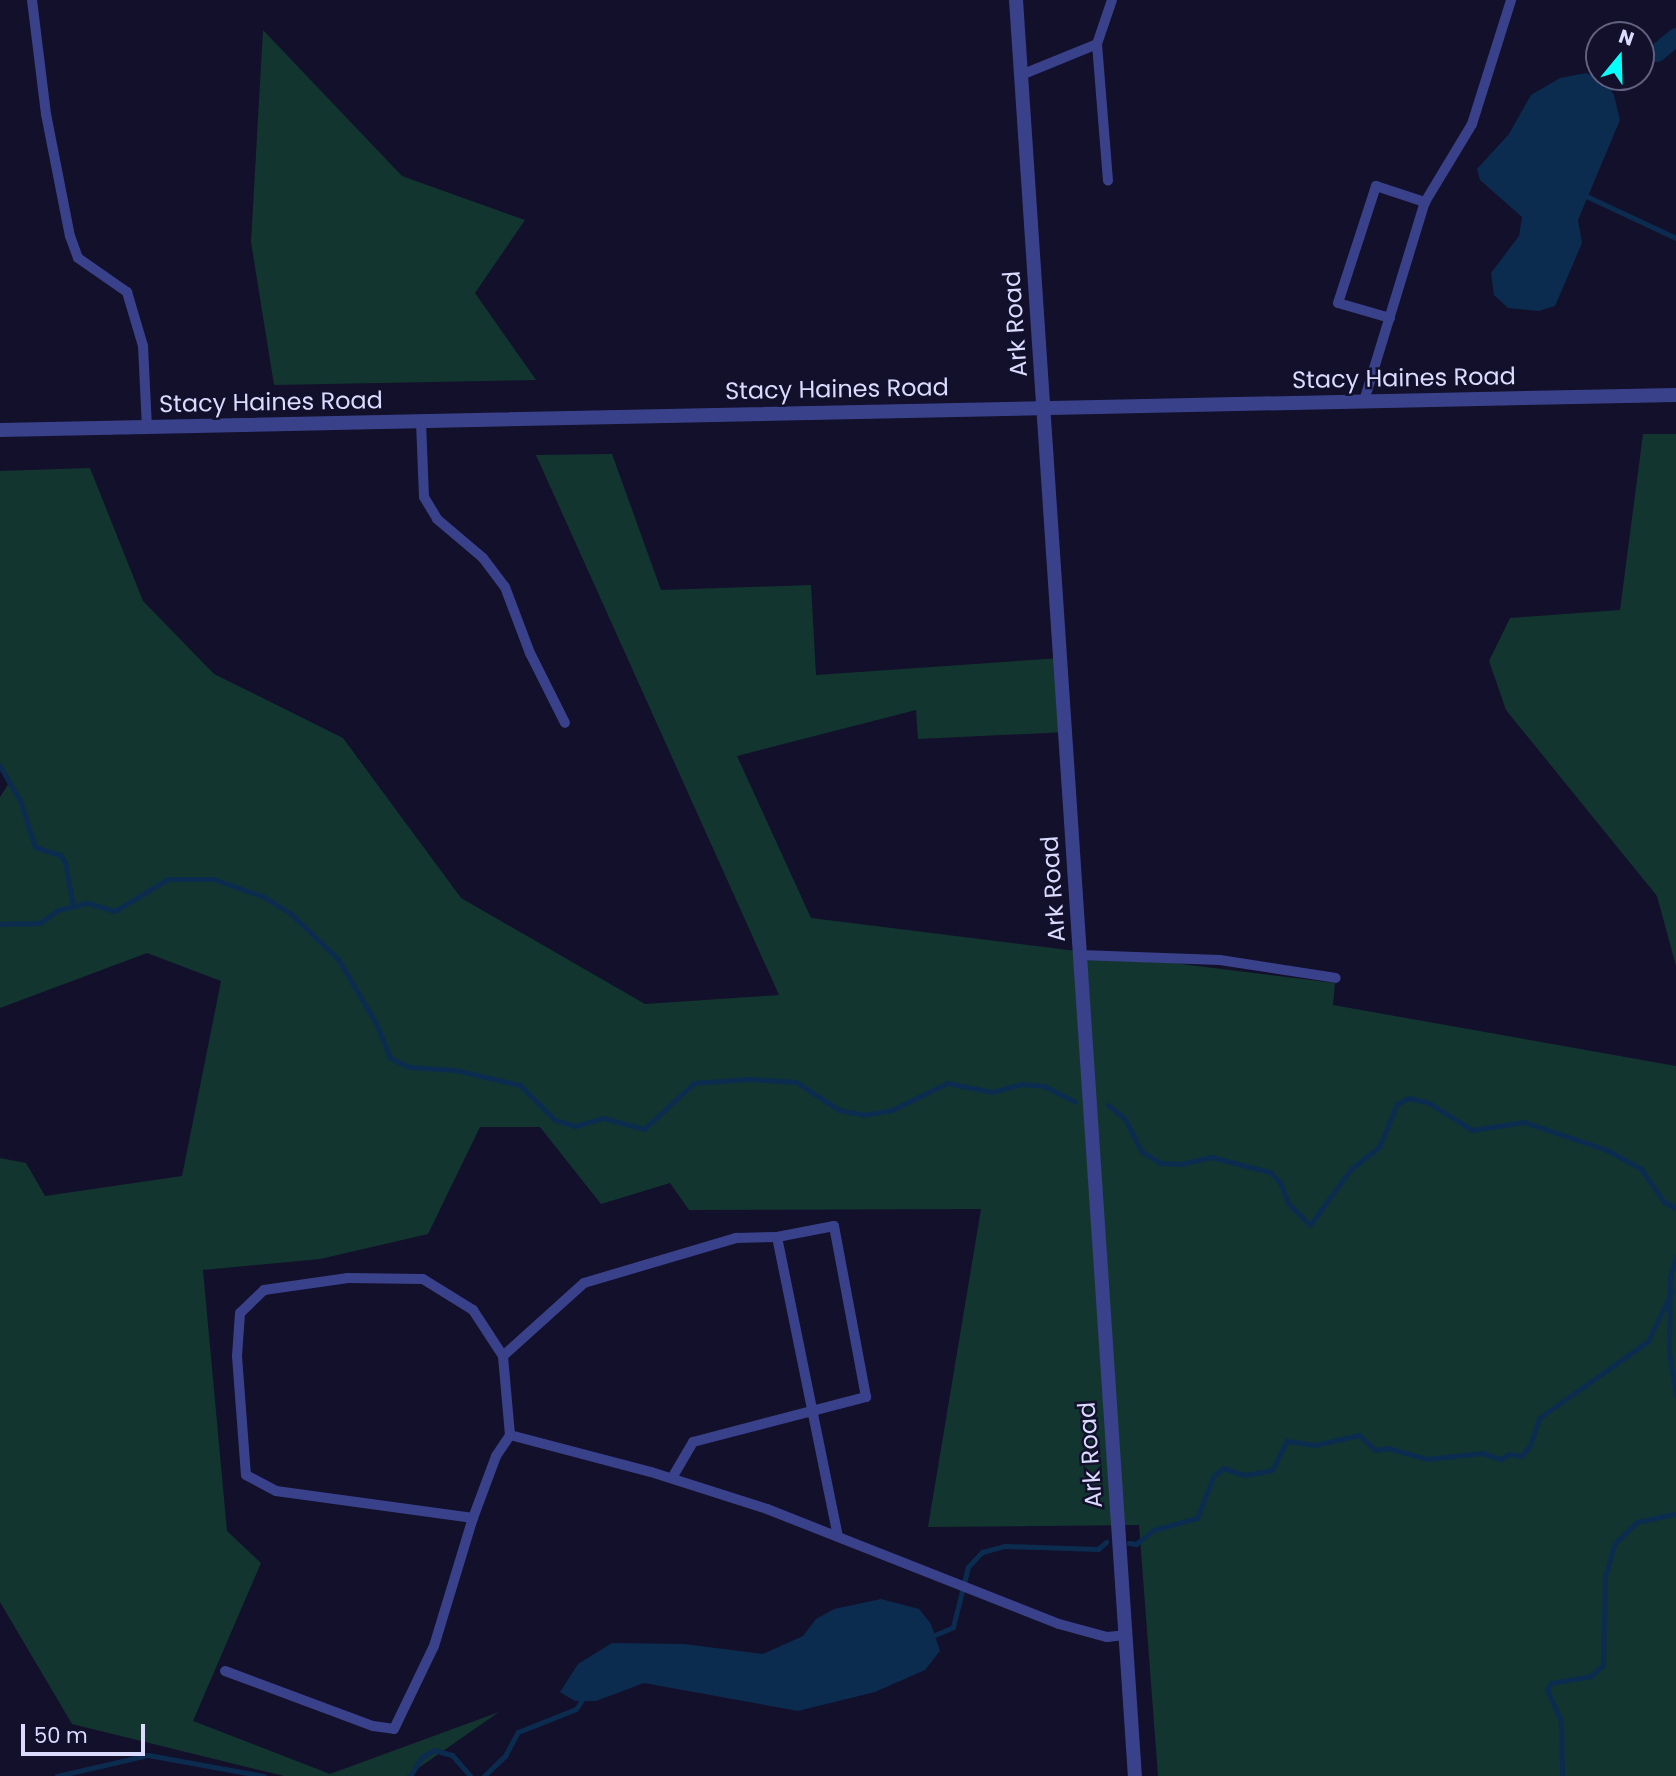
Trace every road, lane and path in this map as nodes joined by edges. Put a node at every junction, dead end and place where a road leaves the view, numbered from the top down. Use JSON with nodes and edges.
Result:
{"nodes":[{"id":1,"x":33,"y":0,"type":"edge"},
{"id":2,"x":1016,"y":0,"type":"edge"},
{"id":3,"x":1112,"y":0,"type":"edge"},
{"id":4,"x":1511,"y":0,"type":"edge"},
{"id":5,"x":1097,"y":44,"type":"junction"},
{"id":6,"x":1021,"y":75,"type":"junction"},
{"id":7,"x":1108,"y":181,"type":"dead end"},
{"id":8,"x":1425,"y":202,"type":"junction"},
{"id":9,"x":1390,"y":318,"type":"junction"},
{"id":10,"x":1676,"y":395,"type":"edge"},
{"id":11,"x":1364,"y":401,"type":"junction"},
{"id":12,"x":1044,"y":408,"type":"junction"},
{"id":13,"x":421,"y":422,"type":"junction"},
{"id":14,"x":147,"y":427,"type":"junction"},
{"id":15,"x":0,"y":430,"type":"edge"},
{"id":16,"x":565,"y":723,"type":"dead end"},
{"id":17,"x":1080,"y":955,"type":"junction"},
{"id":18,"x":1336,"y":978,"type":"dead end"},
{"id":19,"x":777,"y":1237,"type":"junction"},
{"id":20,"x":503,"y":1356,"type":"junction"},
{"id":21,"x":812,"y":1409,"type":"junction"},
{"id":22,"x":510,"y":1435,"type":"junction"},
{"id":23,"x":672,"y":1478,"type":"junction"},
{"id":24,"x":473,"y":1518,"type":"junction"},
{"id":25,"x":838,"y":1536,"type":"junction"},
{"id":26,"x":1125,"y":1634,"type":"junction"},
{"id":27,"x":225,"y":1671,"type":"dead end"},
{"id":28,"x":1135,"y":1776,"type":"edge"}],
"edges":[{"from":1,"to":14,"type":"lane"},
{"from":2,"to":6,"type":"street","name":"Ark Road"},
{"from":3,"to":5,"type":"lane"},
{"from":4,"to":8,"type":"lane"},
{"from":5,"to":6,"type":"lane"},
{"from":5,"to":7,"type":"lane"},
{"from":6,"to":12,"type":"street","name":"Ark Road"},
{"from":8,"to":9,"type":"lane"},
{"from":8,"to":9,"type":"lane"},
{"from":9,"to":11,"type":"lane"},
{"from":10,"to":11,"type":"street","name":"Stacy Haines Road"},
{"from":11,"to":12,"type":"street","name":"Stacy Haines Road"},
{"from":12,"to":13,"type":"street","name":"Stacy Haines Road"},
{"from":12,"to":17,"type":"street","name":"Ark Road"},
{"from":13,"to":14,"type":"street","name":"Stacy Haines Road"},
{"from":13,"to":16,"type":"lane"},
{"from":14,"to":15,"type":"street","name":"Stacy Haines Road"},
{"from":17,"to":18,"type":"lane"},
{"from":17,"to":26,"type":"street","name":"Ark Road"},
{"from":19,"to":20,"type":"lane"},
{"from":19,"to":21,"type":"lane"},
{"from":19,"to":21,"type":"lane"},
{"from":20,"to":22,"type":"lane"},
{"from":20,"to":24,"type":"lane"},
{"from":21,"to":23,"type":"lane"},
{"from":21,"to":25,"type":"lane"},
{"from":22,"to":23,"type":"lane"},
{"from":22,"to":24,"type":"lane"},
{"from":23,"to":25,"type":"lane"},
{"from":24,"to":27,"type":"lane"},
{"from":25,"to":26,"type":"lane"},
{"from":26,"to":28,"type":"street","name":"Ark Road"}]}
